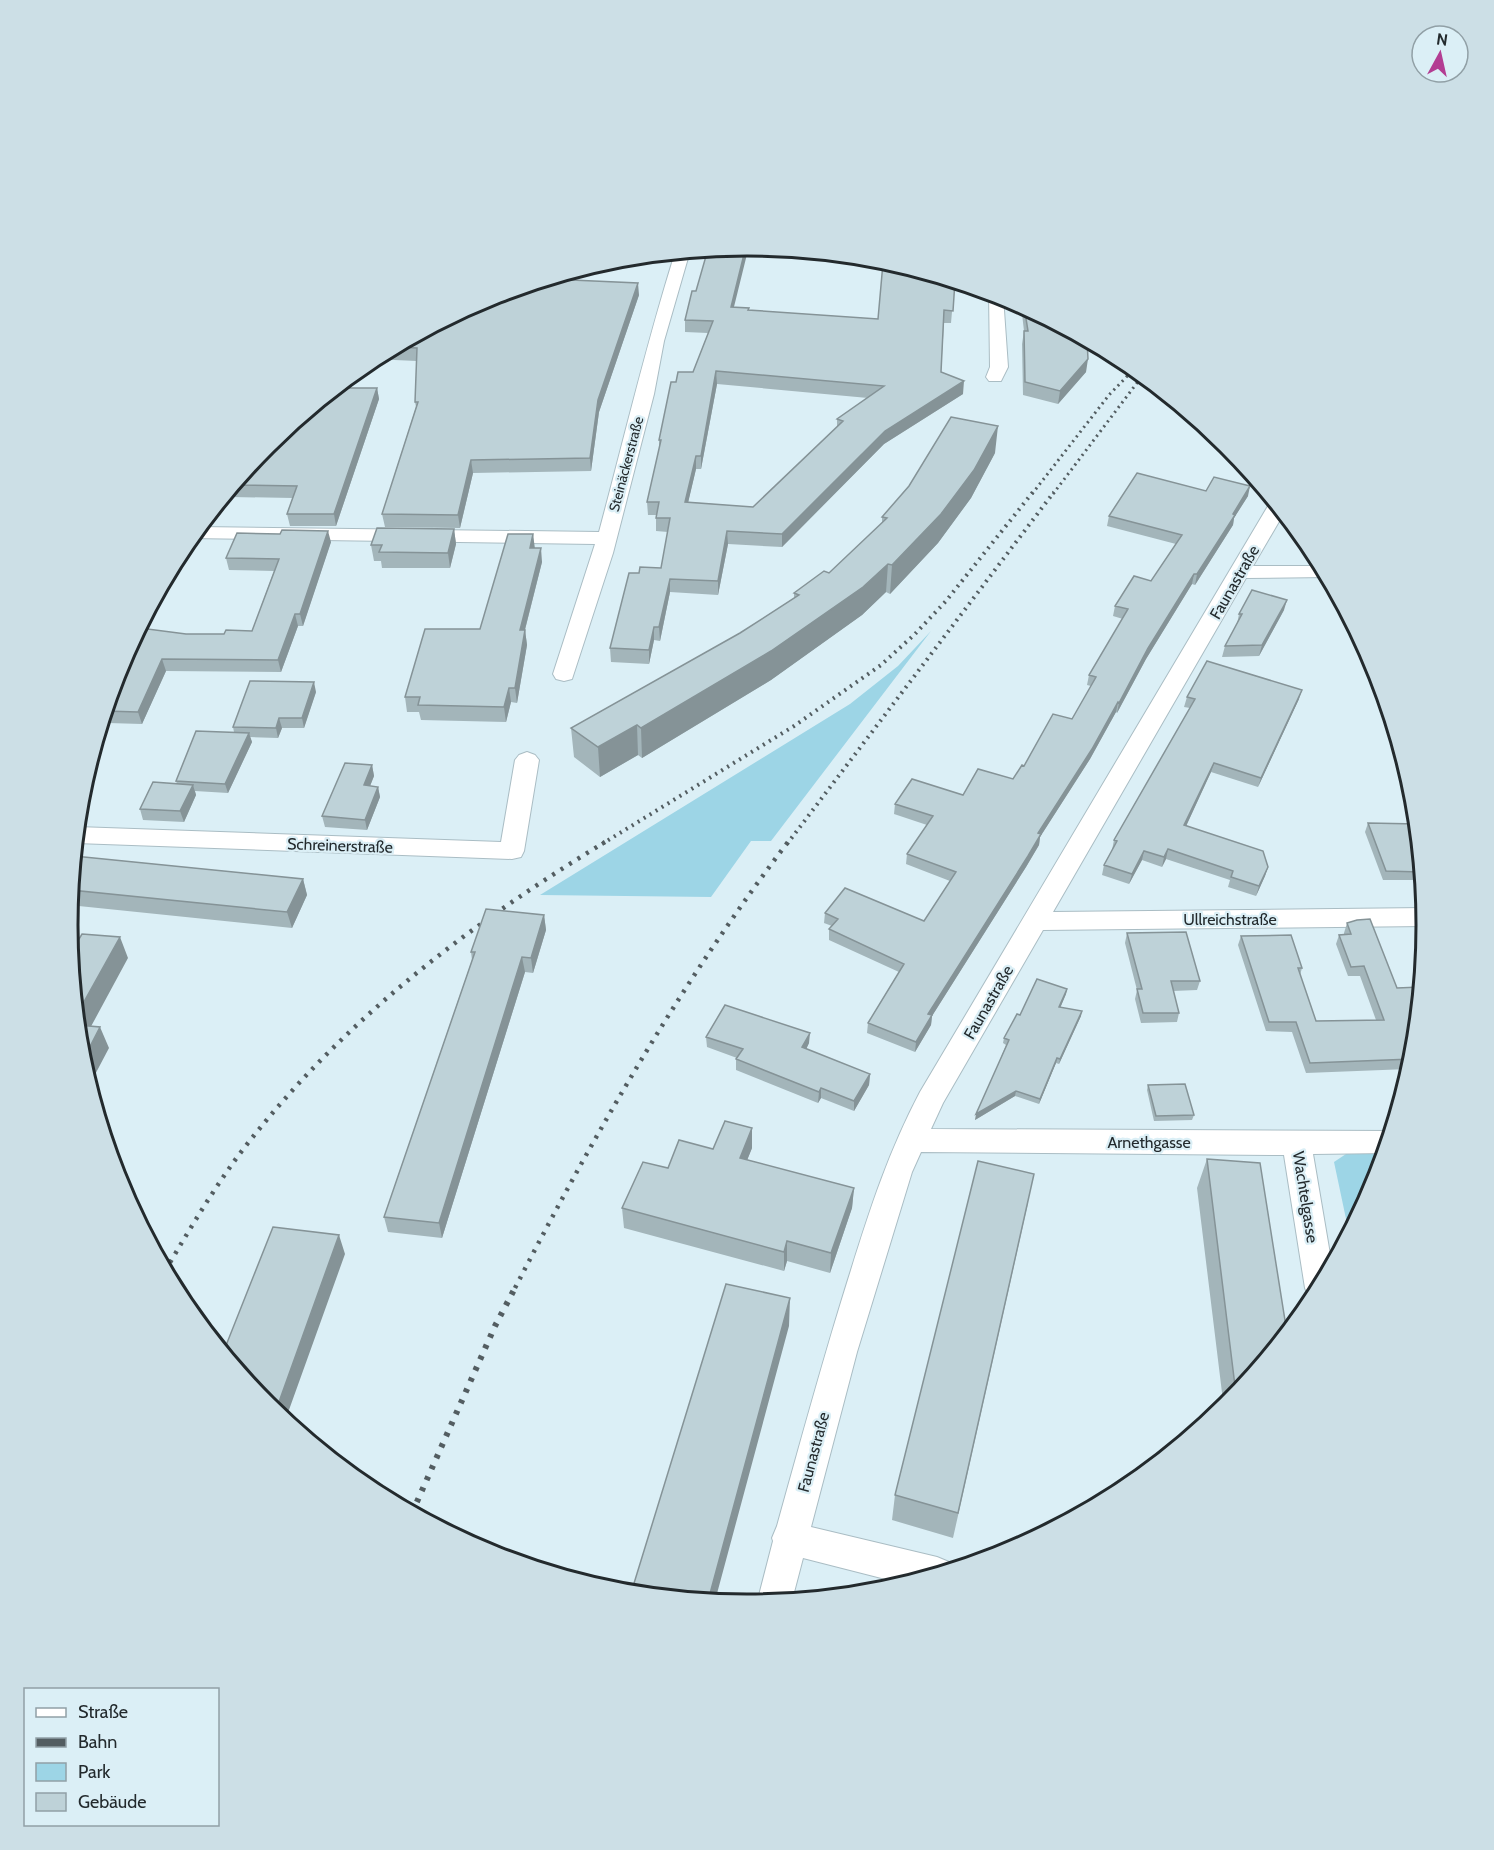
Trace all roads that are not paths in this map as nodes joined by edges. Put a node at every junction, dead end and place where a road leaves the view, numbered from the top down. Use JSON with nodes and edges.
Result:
{"nodes":[{"id":1,"x":681,"y":260,"type":"edge"},
{"id":2,"x":996,"y":304,"type":"edge"},
{"id":3,"x":996,"y":377,"type":"dead end"},
{"id":4,"x":1274,"y":513,"type":"edge"},
{"id":5,"x":205,"y":533,"type":"edge"},
{"id":6,"x":606,"y":538,"type":"junction"},
{"id":7,"x":1240,"y":572,"type":"junction"},
{"id":8,"x":1315,"y":572,"type":"edge"},
{"id":9,"x":564,"y":674,"type":"dead end"},
{"id":10,"x":527,"y":760,"type":"dead end"},
{"id":11,"x":84,"y":835,"type":"edge"},
{"id":12,"x":1416,"y":917,"type":"edge"},
{"id":13,"x":1035,"y":921,"type":"junction"},
{"id":14,"x":910,"y":1140,"type":"junction"},
{"id":15,"x":1380,"y":1140,"type":"edge"},
{"id":16,"x":1297,"y":1143,"type":"junction"},
{"id":17,"x":1318,"y":1273,"type":"edge"},
{"id":18,"x":789,"y":1538,"type":"junction"},
{"id":19,"x":922,"y":1570,"type":"edge"},
{"id":20,"x":776,"y":1593,"type":"edge"}],
"edges":[{"from":1,"to":6,"type":"street","name":"Steinäckerstraße"},
{"from":2,"to":3,"type":"street"},
{"from":4,"to":7,"type":"street","name":"Faunastraße"},
{"from":5,"to":6,"type":"street"},
{"from":6,"to":9,"type":"street","name":"Steinäckerstraße"},
{"from":7,"to":8,"type":"street"},
{"from":7,"to":13,"type":"street","name":"Faunastraße"},
{"from":10,"to":11,"type":"street","name":"Schreinerstraße"},
{"from":12,"to":13,"type":"street","name":"Ullreichstraße"},
{"from":13,"to":14,"type":"street","name":"Faunastraße"},
{"from":14,"to":16,"type":"street","name":"Arnethgasse"},
{"from":14,"to":18,"type":"street","name":"Faunastraße"},
{"from":15,"to":16,"type":"street","name":"Arnethgasse"},
{"from":16,"to":17,"type":"street","name":"Wachtelgasse"},
{"from":18,"to":19,"type":"street"},
{"from":18,"to":20,"type":"street","name":"Faunastraße"}]}
